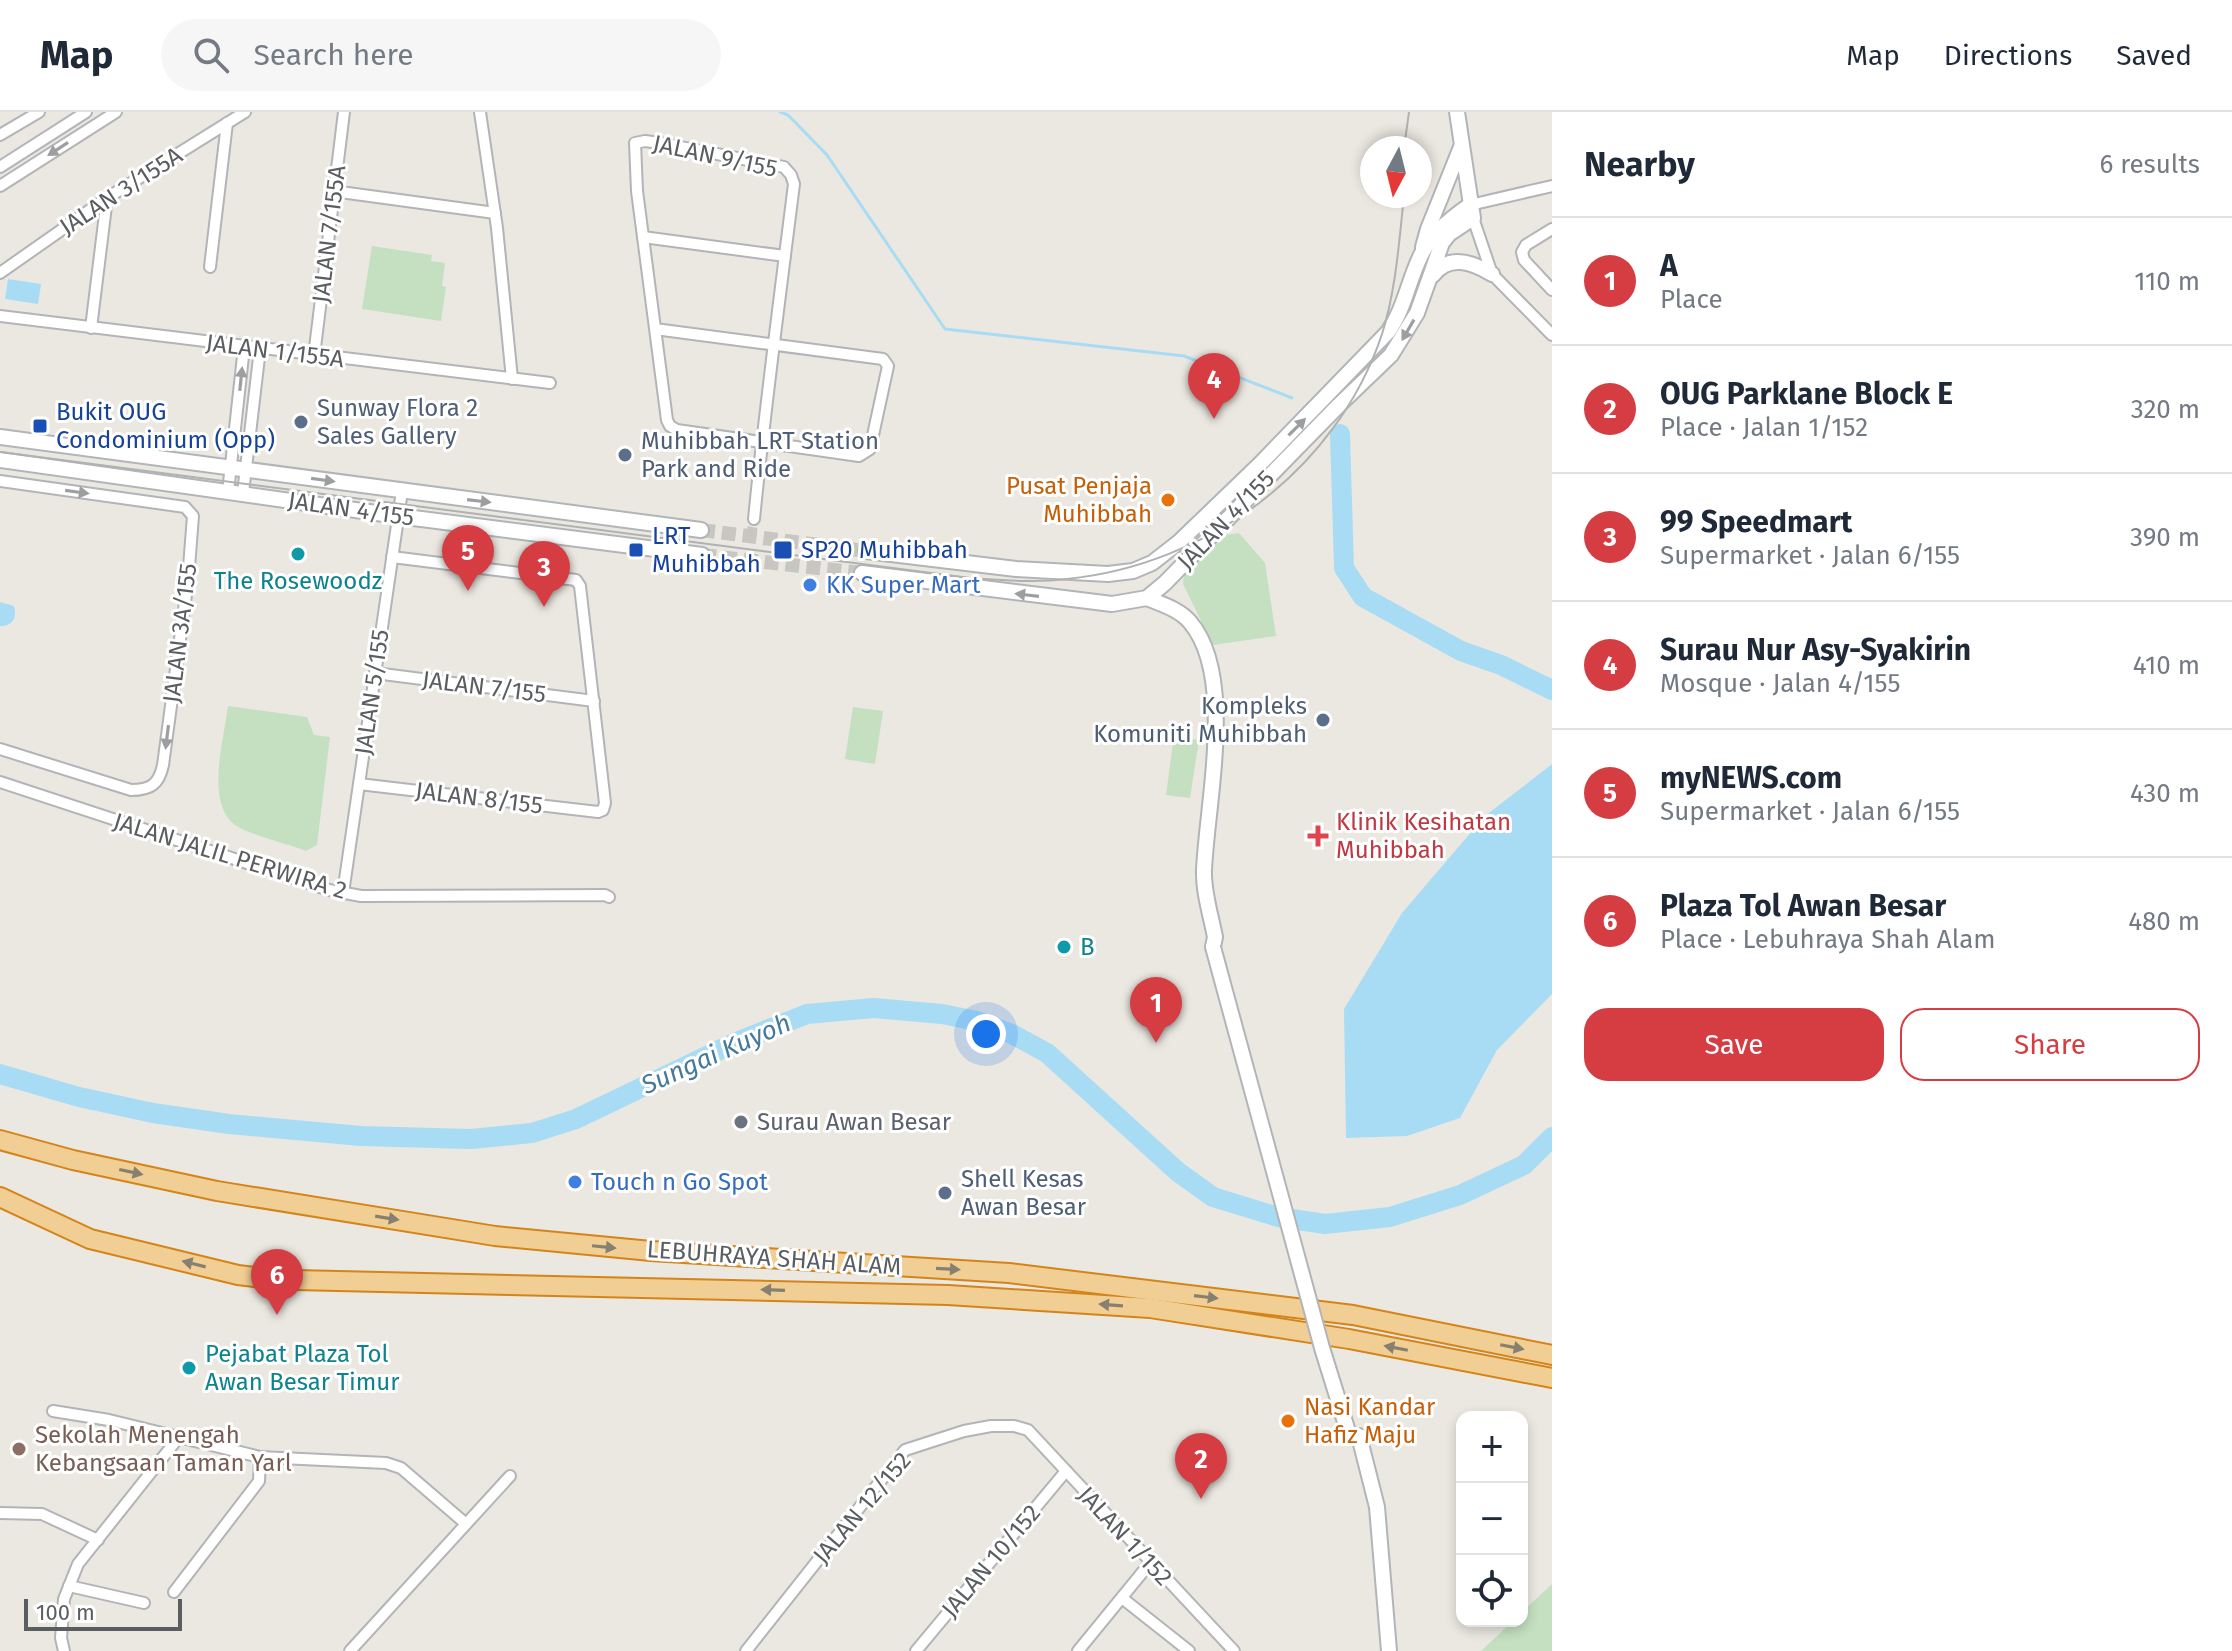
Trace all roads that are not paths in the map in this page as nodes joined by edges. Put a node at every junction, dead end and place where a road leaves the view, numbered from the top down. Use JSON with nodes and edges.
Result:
{"nodes":[{"id":1,"x":39,"y":112,"type":"edge"},
{"id":2,"x":86,"y":112,"type":"edge"},
{"id":3,"x":116,"y":112,"type":"edge"},
{"id":4,"x":245,"y":112,"type":"edge"},
{"id":5,"x":344,"y":112,"type":"edge"},
{"id":6,"x":480,"y":112,"type":"edge"},
{"id":7,"x":1457,"y":112,"type":"edge"},
{"id":8,"x":227,"y":123,"type":"junction"},
{"id":9,"x":0,"y":135,"type":"edge"},
{"id":10,"x":1463,"y":141,"type":"junction"},
{"id":11,"x":0,"y":167,"type":"edge"},
{"id":12,"x":0,"y":186,"type":"edge"},
{"id":13,"x":1552,"y":186,"type":"edge"},
{"id":14,"x":333,"y":191,"type":"junction"},
{"id":15,"x":107,"y":198,"type":"junction"},
{"id":16,"x":1471,"y":211,"type":"junction"},
{"id":17,"x":495,"y":213,"type":"junction"},
{"id":18,"x":1552,"y":229,"type":"edge"},
{"id":19,"x":643,"y":237,"type":"junction"},
{"id":20,"x":1421,"y":255,"type":"junction"},
{"id":21,"x":785,"y":256,"type":"junction"},
{"id":22,"x":210,"y":267,"type":"dead end"},
{"id":23,"x":0,"y":273,"type":"edge"},
{"id":24,"x":1492,"y":274,"type":"junction"},
{"id":25,"x":1428,"y":282,"type":"junction"},
{"id":26,"x":1552,"y":290,"type":"edge"},
{"id":27,"x":0,"y":316,"type":"edge"},
{"id":28,"x":91,"y":328,"type":"junction"},
{"id":29,"x":655,"y":329,"type":"junction"},
{"id":30,"x":1552,"y":335,"type":"edge"},
{"id":31,"x":774,"y":344,"type":"junction"},
{"id":32,"x":244,"y":347,"type":"junction"},
{"id":33,"x":260,"y":349,"type":"junction"},
{"id":34,"x":314,"y":356,"type":"junction"},
{"id":35,"x":512,"y":379,"type":"junction"},
{"id":36,"x":550,"y":383,"type":"dead end"},
{"id":37,"x":0,"y":437,"type":"edge"},
{"id":38,"x":763,"y":442,"type":"junction"},
{"id":39,"x":0,"y":460,"type":"edge"},
{"id":40,"x":238,"y":469,"type":"junction"},
{"id":41,"x":0,"y":481,"type":"edge"},
{"id":42,"x":402,"y":491,"type":"junction"},
{"id":43,"x":236,"y":492,"type":"junction"},
{"id":44,"x":398,"y":516,"type":"junction"},
{"id":45,"x":754,"y":519,"type":"tunnel mouth"},
{"id":46,"x":701,"y":530,"type":"tunnel mouth"},
{"id":47,"x":866,"y":551,"type":"tunnel mouth"},
{"id":48,"x":702,"y":555,"type":"tunnel mouth"},
{"id":49,"x":392,"y":557,"type":"junction"},
{"id":50,"x":862,"y":573,"type":"tunnel mouth"},
{"id":51,"x":1147,"y":598,"type":"junction"},
{"id":52,"x":375,"y":673,"type":"junction"},
{"id":53,"x":594,"y":701,"type":"junction"},
{"id":54,"x":0,"y":749,"type":"edge"},
{"id":55,"x":0,"y":782,"type":"edge"},
{"id":56,"x":359,"y":784,"type":"junction"},
{"id":57,"x":343,"y":893,"type":"junction"},
{"id":58,"x":609,"y":897,"type":"dead end"},
{"id":59,"x":0,"y":1140,"type":"edge"},
{"id":60,"x":0,"y":1197,"type":"edge"},
{"id":61,"x":271,"y":1279,"type":"dead end"},
{"id":62,"x":295,"y":1280,"type":"dead end"},
{"id":63,"x":1552,"y":1355,"type":"edge"},
{"id":64,"x":1552,"y":1378,"type":"edge"},
{"id":65,"x":53,"y":1411,"type":"dead end"},
{"id":66,"x":1014,"y":1426,"type":"joint"},
{"id":67,"x":179,"y":1437,"type":"junction"},
{"id":68,"x":260,"y":1457,"type":"junction"},
{"id":69,"x":1066,"y":1471,"type":"junction"},
{"id":70,"x":510,"y":1476,"type":"dead end"},
{"id":71,"x":0,"y":1513,"type":"edge"},
{"id":72,"x":465,"y":1523,"type":"junction"},
{"id":73,"x":98,"y":1540,"type":"junction"},
{"id":74,"x":1150,"y":1563,"type":"junction"},
{"id":75,"x":69,"y":1586,"type":"junction"},
{"id":76,"x":174,"y":1592,"type":"dead end"},
{"id":77,"x":1122,"y":1598,"type":"junction"},
{"id":78,"x":144,"y":1603,"type":"dead end"},
{"id":79,"x":1381,"y":1609,"type":"junction"},
{"id":80,"x":64,"y":1651,"type":"edge"},
{"id":81,"x":350,"y":1651,"type":"edge"},
{"id":82,"x":746,"y":1651,"type":"edge"},
{"id":83,"x":916,"y":1651,"type":"edge"},
{"id":84,"x":1078,"y":1651,"type":"edge"},
{"id":85,"x":1189,"y":1651,"type":"edge"},
{"id":86,"x":1234,"y":1651,"type":"edge"},
{"id":87,"x":1379,"y":1651,"type":"edge"},
{"id":88,"x":1389,"y":1651,"type":"edge"}],
"edges":[{"from":1,"to":9,"type":"street"},
{"from":2,"to":11,"type":"street"},
{"from":3,"to":12,"type":"street","one_way":true},
{"from":4,"to":8,"type":"street","name":"JALAN 3/155A"},
{"from":5,"to":14,"type":"street","name":"JALAN 7/155A"},
{"from":6,"to":17,"type":"street"},
{"from":7,"to":10,"type":"street"},
{"from":8,"to":15,"type":"street","name":"JALAN 3/155A"},
{"from":8,"to":22,"type":"street"},
{"from":10,"to":16,"type":"street"},
{"from":10,"to":20,"type":"street"},
{"from":13,"to":16,"type":"street"},
{"from":14,"to":17,"type":"street"},
{"from":14,"to":34,"type":"street","name":"JALAN 7/155A"},
{"from":15,"to":23,"type":"street","name":"JALAN 3/155A"},
{"from":15,"to":28,"type":"street"},
{"from":16,"to":20,"type":"street","name":"JALAN 4/155"},
{"from":16,"to":24,"type":"street"},
{"from":16,"to":25,"type":"street","name":"JALAN 4/155"},
{"from":17,"to":35,"type":"street"},
{"from":18,"to":26,"type":"street"},
{"from":19,"to":21,"type":"street"},
{"from":19,"to":21,"type":"street","name":"JALAN 9/155"},
{"from":19,"to":29,"type":"street","name":"JALAN 9/155"},
{"from":47,"to":20,"type":"street","name":"JALAN 4/155","one_way":true},
{"from":21,"to":31,"type":"street","name":"JALAN 9/155"},
{"from":24,"to":25,"type":"street"},
{"from":24,"to":30,"type":"street"},
{"from":25,"to":51,"type":"street","name":"JALAN 4/155","one_way":true},
{"from":27,"to":28,"type":"street","name":"JALAN 1/155A"},
{"from":28,"to":32,"type":"street","name":"JALAN 1/155A"},
{"from":29,"to":31,"type":"street"},
{"from":29,"to":38,"type":"street","name":"JALAN 9/155"},
{"from":31,"to":38,"type":"street","name":"JALAN 9/155"},
{"from":31,"to":38,"type":"street"},
{"from":32,"to":33,"type":"street","name":"JALAN 1/155A"},
{"from":40,"to":32,"type":"street","one_way":true},
{"from":33,"to":34,"type":"street","name":"JALAN 1/155A"},
{"from":33,"to":40,"type":"street"},
{"from":34,"to":35,"type":"street","name":"JALAN 1/155A"},
{"from":35,"to":36,"type":"street","name":"JALAN 1/155A"},
{"from":37,"to":40,"type":"street","name":"JALAN 4/155"},
{"from":38,"to":45,"type":"street","name":"JALAN 9/155"},
{"from":39,"to":43,"type":"street","name":"JALAN 4/155"},
{"from":40,"to":42,"type":"street","name":"JALAN 4/155","one_way":true},
{"from":40,"to":43,"type":"street"},
{"from":41,"to":54,"type":"street","name":"JALAN 3A/155","one_way":true},
{"from":42,"to":44,"type":"street","name":"JALAN 5/155"},
{"from":42,"to":46,"type":"street","name":"JALAN 4/155","one_way":true},
{"from":43,"to":44,"type":"street","name":"JALAN 4/155"},
{"from":44,"to":48,"type":"street","name":"JALAN 4/155"},
{"from":44,"to":49,"type":"street","name":"JALAN 5/155"},
{"from":49,"to":52,"type":"street","name":"JALAN 5/155"},
{"from":49,"to":53,"type":"street"},
{"from":51,"to":50,"type":"street","one_way":true},
{"from":51,"to":79,"type":"street"},
{"from":52,"to":53,"type":"street","name":"JALAN 7/155"},
{"from":52,"to":56,"type":"street","name":"JALAN 5/155"},
{"from":53,"to":56,"type":"street","name":"JALAN 8/155"},
{"from":55,"to":57,"type":"street","name":"JALAN JALIL PERWIRA 2"},
{"from":56,"to":57,"type":"street","name":"JALAN 5/155"},
{"from":57,"to":58,"type":"street","name":"JALAN JALIL PERWIRA 2"},
{"from":59,"to":63,"type":"highway","name":"LEBUHRAYA SHAH ALAM","one_way":true},
{"from":61,"to":60,"type":"highway","one_way":true},
{"from":64,"to":62,"type":"highway","name":"LEBUHRAYA SHAH ALAM","one_way":true},
{"from":65,"to":67,"type":"street"},
{"from":66,"to":69,"type":"street","name":"JALAN 1/152"},
{"from":66,"to":82,"type":"street","name":"JALAN 12/152"},
{"from":67,"to":68,"type":"street"},
{"from":67,"to":73,"type":"street"},
{"from":68,"to":72,"type":"street"},
{"from":68,"to":76,"type":"street"},
{"from":69,"to":74,"type":"street","name":"JALAN 1/152"},
{"from":69,"to":83,"type":"street","name":"JALAN 10/152"},
{"from":70,"to":72,"type":"street"},
{"from":71,"to":73,"type":"street"},
{"from":72,"to":81,"type":"street"},
{"from":73,"to":75,"type":"street"},
{"from":74,"to":77,"type":"street"},
{"from":74,"to":86,"type":"street","name":"JALAN 1/152"},
{"from":75,"to":78,"type":"street"},
{"from":75,"to":80,"type":"street"},
{"from":77,"to":84,"type":"street"},
{"from":77,"to":85,"type":"street"},
{"from":79,"to":87,"type":"street"},
{"from":79,"to":88,"type":"street"}]}
